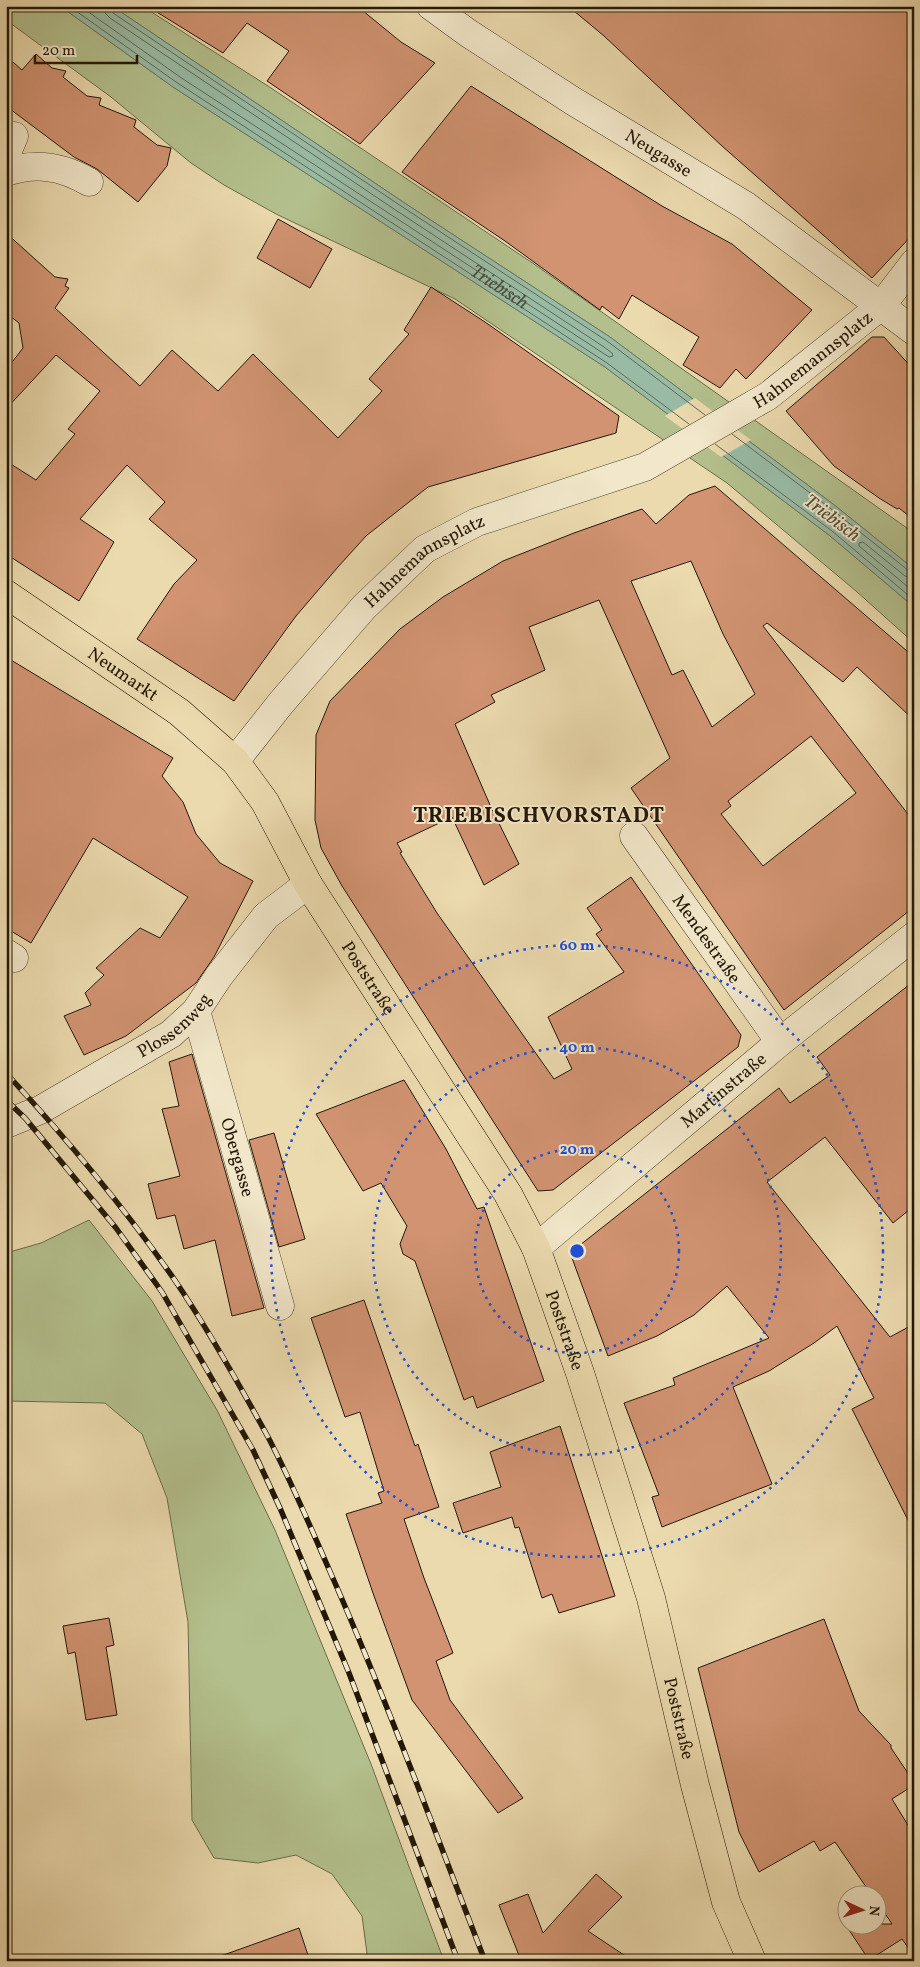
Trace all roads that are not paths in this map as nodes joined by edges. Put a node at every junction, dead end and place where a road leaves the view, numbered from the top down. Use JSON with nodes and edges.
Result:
{"nodes":[{"id":1,"x":431,"y":6,"type":"edge"},
{"id":2,"x":6,"y":172,"type":"edge"},
{"id":3,"x":89,"y":182,"type":"dead end"},
{"id":4,"x":914,"y":263,"type":"edge"},
{"id":5,"x":881,"y":306,"type":"junction"},
{"id":6,"x":914,"y":331,"type":"edge"},
{"id":7,"x":6,"y":594,"type":"edge"},
{"id":8,"x":235,"y":761,"type":"junction"},
{"id":9,"x":634,"y":836,"type":"dead end"},
{"id":10,"x":308,"y":884,"type":"junction"},
{"id":11,"x":914,"y":936,"type":"edge"},
{"id":12,"x":196,"y":1011,"type":"junction"},
{"id":13,"x":780,"y":1042,"type":"junction"},
{"id":14,"x":6,"y":1124,"type":"edge"},
{"id":15,"x":536,"y":1248,"type":"junction"},
{"id":16,"x":280,"y":1306,"type":"dead end"},
{"id":17,"x":752,"y":1961,"type":"edge"}],
"edges":[{"from":1,"to":5,"type":"street","name":"Neugasse"},
{"from":2,"to":3,"type":"street"},
{"from":4,"to":5,"type":"street","name":"Hahnemannsplatz"},
{"from":5,"to":6,"type":"street","name":"Neugasse"},
{"from":5,"to":8,"type":"street","name":"Hahnemannsplatz"},
{"from":7,"to":8,"type":"main road","name":"Neumarkt"},
{"from":8,"to":10,"type":"main road","name":"Poststraße"},
{"from":9,"to":13,"type":"street","name":"Mendestraße"},
{"from":10,"to":12,"type":"street","name":"Plossenweg"},
{"from":10,"to":15,"type":"main road","name":"Poststraße"},
{"from":11,"to":13,"type":"street","name":"Martinstraße"},
{"from":12,"to":14,"type":"street","name":"Plossenweg"},
{"from":12,"to":16,"type":"street","name":"Obergasse"},
{"from":13,"to":15,"type":"street","name":"Martinstraße"},
{"from":15,"to":17,"type":"main road","name":"Poststraße"}]}
